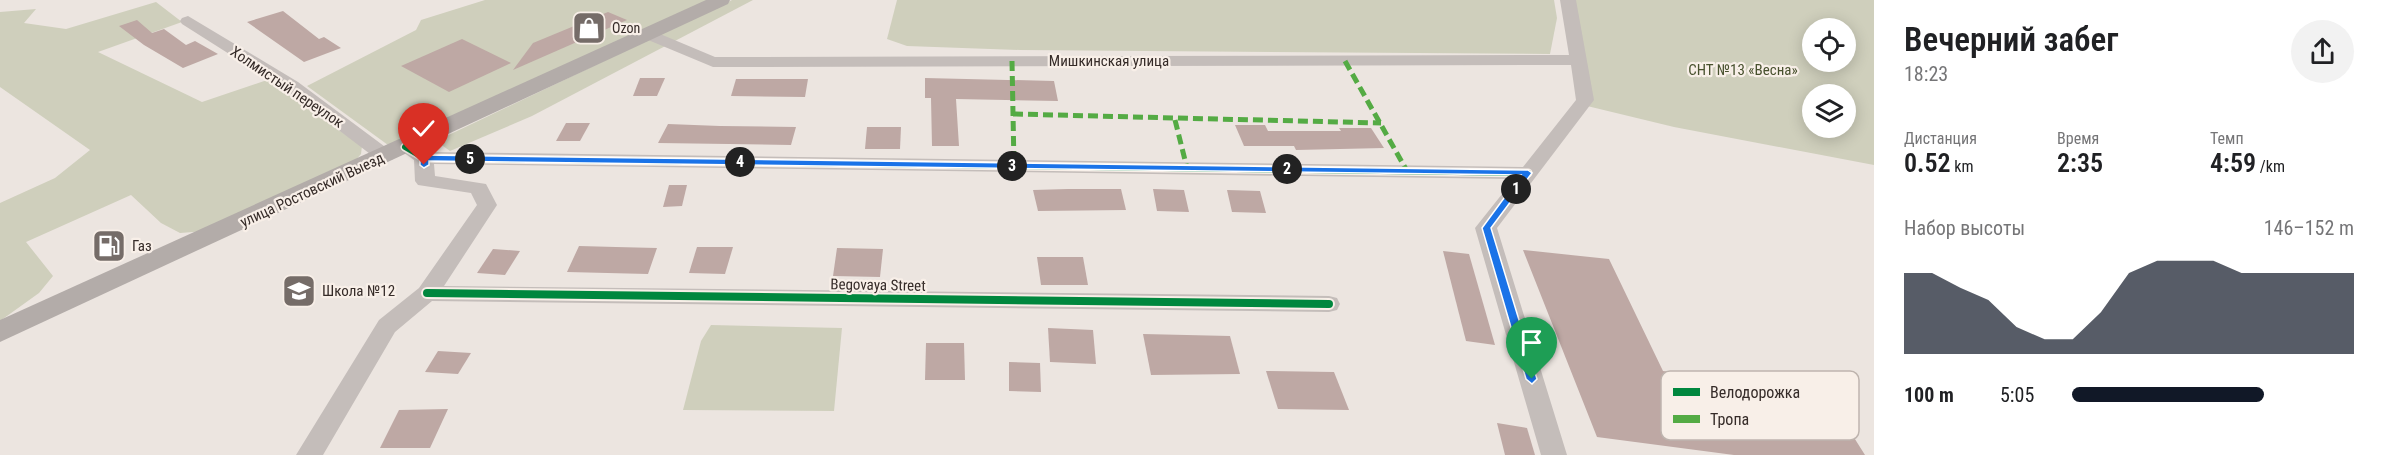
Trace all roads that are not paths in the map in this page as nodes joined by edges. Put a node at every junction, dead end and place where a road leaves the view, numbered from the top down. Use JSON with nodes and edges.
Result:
{"nodes":[{"id":1,"x":721,"y":0,"type":"edge"},
{"id":2,"x":1568,"y":0,"type":"edge"},
{"id":3,"x":188,"y":21,"type":"dead end"},
{"id":4,"x":647,"y":34,"type":"junction"},
{"id":5,"x":1577,"y":60,"type":"junction"},
{"id":6,"x":405,"y":154,"type":"junction"},
{"id":7,"x":1528,"y":173,"type":"junction"},
{"id":8,"x":427,"y":293,"type":"junction"},
{"id":9,"x":1329,"y":304,"type":"dead end"},
{"id":10,"x":0,"y":332,"type":"edge"},
{"id":11,"x":309,"y":455,"type":"edge"},
{"id":12,"x":1554,"y":455,"type":"edge"}],
"edges":[{"from":1,"to":4,"type":"main road","name":"улица Ростовский Выезд"},
{"from":2,"to":5,"type":"street"},
{"from":3,"to":6,"type":"street","name":"Холмистый переулок"},
{"from":4,"to":5,"type":"street","name":"Мишкинская улица"},
{"from":4,"to":6,"type":"main road","name":"улица Ростовский Выезд"},
{"from":5,"to":7,"type":"street"},
{"from":6,"to":7,"type":"street"},
{"from":6,"to":8,"type":"street"},
{"from":6,"to":10,"type":"main road","name":"улица Ростовский Выезд"},
{"from":7,"to":12,"type":"street"},
{"from":8,"to":9,"type":"street","name":"Begovaya Street"},
{"from":8,"to":11,"type":"street"}]}
